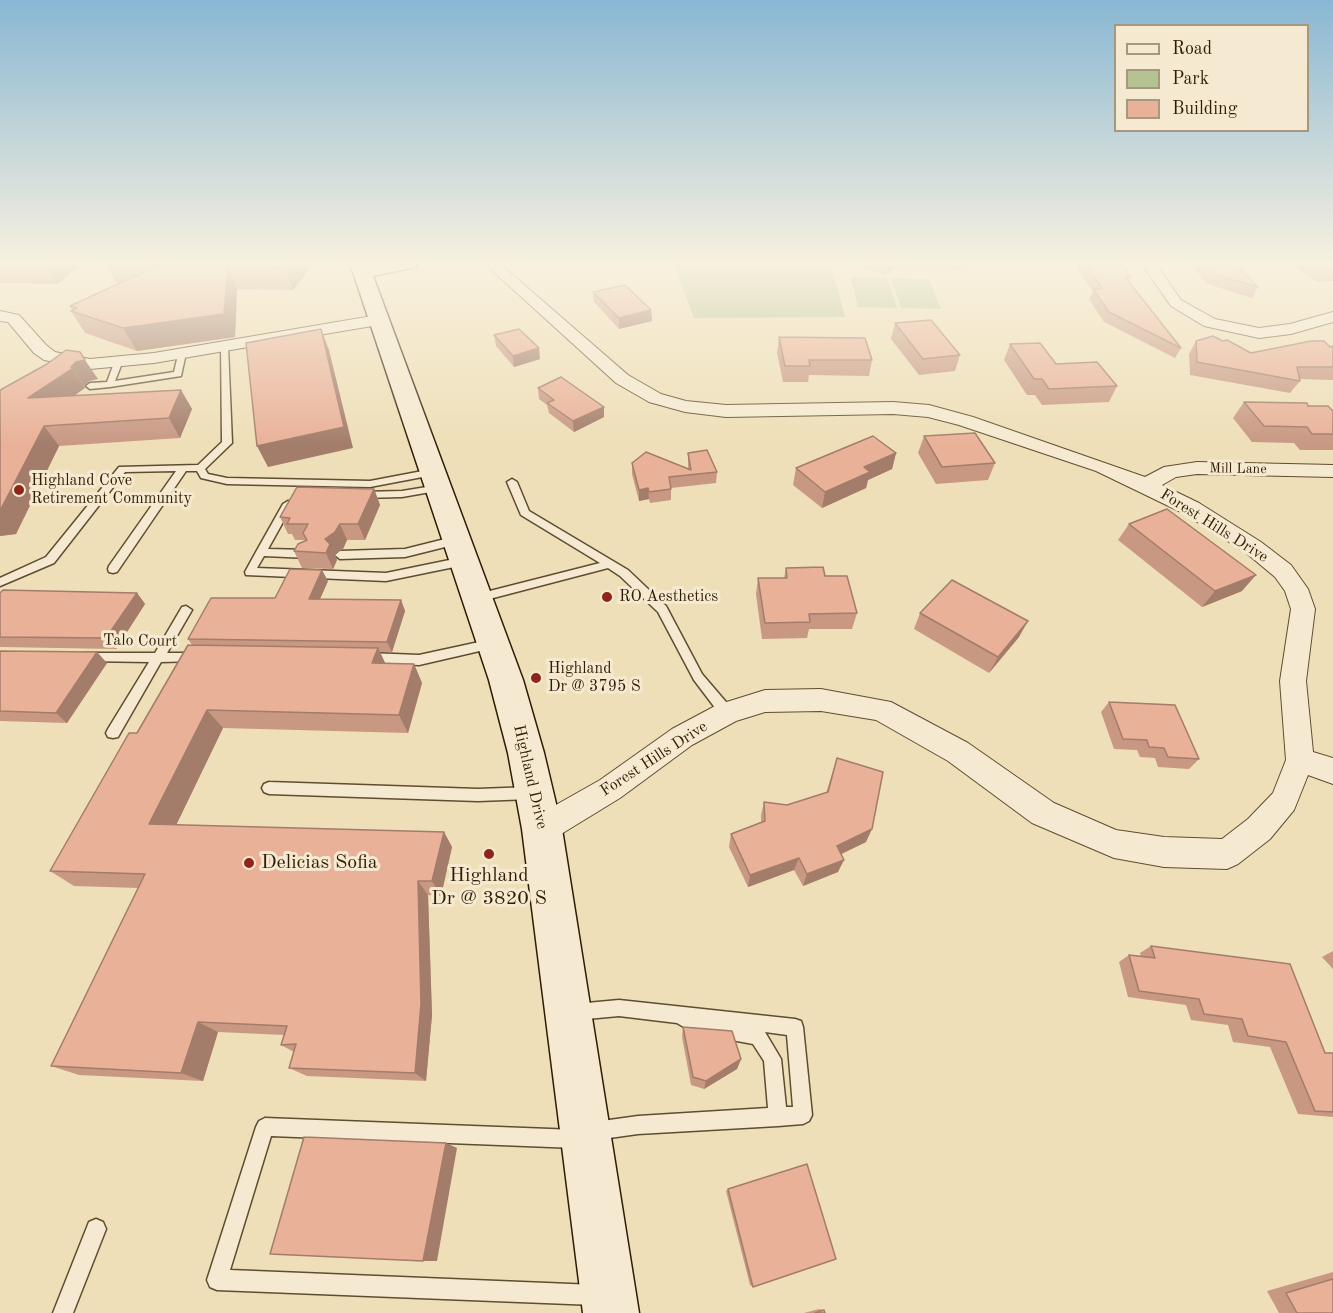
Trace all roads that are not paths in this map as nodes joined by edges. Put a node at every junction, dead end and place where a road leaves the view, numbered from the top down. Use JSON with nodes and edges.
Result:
{"nodes":[{"id":1,"x":18,"y":324,"type":"edge"},
{"id":2,"x":353,"y":324,"type":"edge"},
{"id":3,"x":380,"y":324,"type":"edge"},
{"id":4,"x":560,"y":324,"type":"edge"},
{"id":5,"x":1216,"y":324,"type":"edge"},
{"id":6,"x":1308,"y":324,"type":"edge"},
{"id":7,"x":224,"y":346,"type":"junction"},
{"id":8,"x":182,"y":353,"type":"junction"},
{"id":9,"x":118,"y":363,"type":"junction"},
{"id":10,"x":110,"y":384,"type":"junction"},
{"id":11,"x":90,"y":386,"type":"dead end"},
{"id":12,"x":183,"y":468,"type":"junction"},
{"id":13,"x":200,"y":468,"type":"junction"},
{"id":14,"x":1333,"y":471,"type":"edge"},
{"id":15,"x":436,"y":480,"type":"junction"},
{"id":16,"x":512,"y":482,"type":"dead end"},
{"id":17,"x":1146,"y":485,"type":"junction"},
{"id":18,"x":293,"y":494,"type":"edge"},
{"id":19,"x":339,"y":495,"type":"edge"},
{"id":20,"x":461,"y":550,"type":"junction"},
{"id":21,"x":261,"y":552,"type":"junction"},
{"id":22,"x":309,"y":554,"type":"edge"},
{"id":23,"x":340,"y":555,"type":"dead end"},
{"id":24,"x":611,"y":564,"type":"junction"},
{"id":25,"x":113,"y":569,"type":"dead end"},
{"id":26,"x":0,"y":582,"type":"edge"},
{"id":27,"x":478,"y":598,"type":"junction"},
{"id":28,"x":186,"y":610,"type":"dead end"},
{"id":29,"x":494,"y":644,"type":"junction"},
{"id":30,"x":68,"y":656,"type":"edge"},
{"id":31,"x":159,"y":658,"type":"junction"},
{"id":32,"x":205,"y":658,"type":"edge"},
{"id":33,"x":356,"y":658,"type":"edge"},
{"id":34,"x":727,"y":713,"type":"junction"},
{"id":35,"x":112,"y":733,"type":"dead end"},
{"id":36,"x":1300,"y":760,"type":"junction"},
{"id":37,"x":1333,"y":771,"type":"edge"},
{"id":38,"x":268,"y":788,"type":"dead end"},
{"id":39,"x":539,"y":811,"type":"junction"},
{"id":40,"x":569,"y":1013,"type":"junction"},
{"id":41,"x":681,"y":1015,"type":"junction"},
{"id":42,"x":778,"y":1117,"type":"junction"},
{"id":43,"x":586,"y":1136,"type":"junction"},
{"id":44,"x":96,"y":1230,"type":"dead end"},
{"id":45,"x":610,"y":1304,"type":"edge"},
{"id":46,"x":63,"y":1313,"type":"edge"}],
"edges":[{"from":1,"to":9,"type":"street"},
{"from":2,"to":7,"type":"street"},
{"from":3,"to":15,"type":"main road","name":"Highland Drive"},
{"from":4,"to":17,"type":"street","name":"Forest Hills Drive"},
{"from":5,"to":6,"type":"street"},
{"from":7,"to":8,"type":"street"},
{"from":7,"to":13,"type":"lane"},
{"from":8,"to":9,"type":"street"},
{"from":8,"to":10,"type":"lane"},
{"from":9,"to":10,"type":"lane"},
{"from":10,"to":11,"type":"lane"},
{"from":12,"to":13,"type":"lane"},
{"from":12,"to":25,"type":"lane"},
{"from":12,"to":26,"type":"lane"},
{"from":13,"to":15,"type":"lane"},
{"from":14,"to":17,"type":"street","name":"Mill Lane"},
{"from":15,"to":19,"type":"lane"},
{"from":15,"to":20,"type":"main road","name":"Highland Drive"},
{"from":16,"to":24,"type":"lane"},
{"from":17,"to":36,"type":"street","name":"Forest Hills Drive"},
{"from":18,"to":21,"type":"lane"},
{"from":20,"to":21,"type":"lane"},
{"from":20,"to":23,"type":"lane"},
{"from":20,"to":27,"type":"main road","name":"Highland Drive"},
{"from":21,"to":22,"type":"lane"},
{"from":24,"to":27,"type":"lane"},
{"from":24,"to":34,"type":"lane"},
{"from":27,"to":29,"type":"main road","name":"Highland Drive"},
{"from":28,"to":31,"type":"lane"},
{"from":29,"to":33,"type":"lane"},
{"from":29,"to":39,"type":"main road","name":"Highland Drive"},
{"from":30,"to":31,"type":"lane","name":"Talo Court"},
{"from":31,"to":32,"type":"lane","name":"Talo Court"},
{"from":31,"to":35,"type":"lane"},
{"from":34,"to":36,"type":"street","name":"Forest Hills Drive"},
{"from":34,"to":39,"type":"street","name":"Forest Hills Drive"},
{"from":36,"to":37,"type":"street"},
{"from":38,"to":39,"type":"lane"},
{"from":39,"to":40,"type":"main road","name":"Highland Drive"},
{"from":40,"to":41,"type":"lane"},
{"from":40,"to":43,"type":"main road","name":"Highland Drive"},
{"from":41,"to":42,"type":"lane"},
{"from":41,"to":42,"type":"lane"},
{"from":42,"to":43,"type":"lane"},
{"from":43,"to":45,"type":"main road","name":"Highland Drive"},
{"from":43,"to":45,"type":"lane"},
{"from":44,"to":46,"type":"lane"}]}
